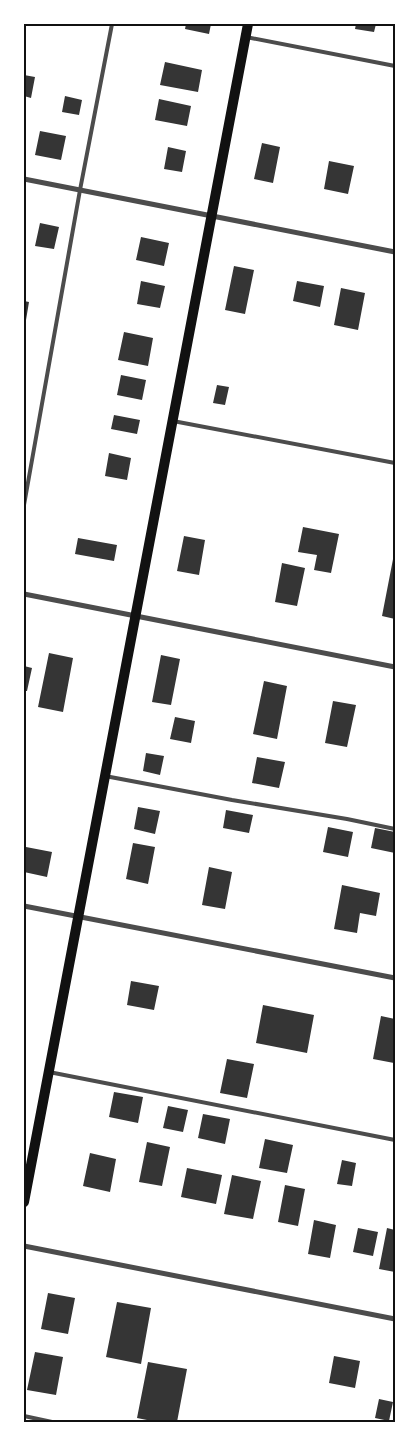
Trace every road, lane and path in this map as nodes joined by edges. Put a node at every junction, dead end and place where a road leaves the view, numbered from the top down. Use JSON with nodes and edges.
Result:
{"nodes":[{"id":1,"x":112,"y":24,"type":"edge"},
{"id":2,"x":248,"y":24,"type":"edge"},
{"id":3,"x":246,"y":37,"type":"junction"},
{"id":4,"x":395,"y":66,"type":"edge"},
{"id":5,"x":24,"y":179,"type":"edge"},
{"id":6,"x":80,"y":190,"type":"junction"},
{"id":7,"x":211,"y":215,"type":"junction"},
{"id":8,"x":395,"y":252,"type":"edge"},
{"id":9,"x":173,"y":421,"type":"junction"},
{"id":10,"x":395,"y":463,"type":"edge"},
{"id":11,"x":24,"y":505,"type":"edge"},
{"id":12,"x":24,"y":594,"type":"edge"},
{"id":13,"x":135,"y":616,"type":"junction"},
{"id":14,"x":395,"y":667,"type":"edge"},
{"id":15,"x":105,"y":776,"type":"junction"},
{"id":16,"x":395,"y":829,"type":"edge"},
{"id":17,"x":24,"y":906,"type":"edge"},
{"id":18,"x":78,"y":917,"type":"junction"},
{"id":19,"x":395,"y":978,"type":"edge"},
{"id":20,"x":48,"y":1072,"type":"junction"},
{"id":21,"x":395,"y":1140,"type":"edge"},
{"id":22,"x":24,"y":1202,"type":"edge"},
{"id":23,"x":24,"y":1246,"type":"edge"},
{"id":24,"x":395,"y":1319,"type":"edge"},
{"id":25,"x":24,"y":1416,"type":"edge"},
{"id":26,"x":52,"y":1422,"type":"edge"}],
"edges":[{"from":1,"to":6,"type":"lane"},
{"from":2,"to":3,"type":"main road"},
{"from":3,"to":4,"type":"lane"},
{"from":3,"to":7,"type":"main road"},
{"from":5,"to":6,"type":"street"},
{"from":6,"to":7,"type":"street"},
{"from":6,"to":11,"type":"lane"},
{"from":7,"to":8,"type":"street"},
{"from":7,"to":9,"type":"main road"},
{"from":9,"to":10,"type":"lane"},
{"from":9,"to":13,"type":"main road"},
{"from":12,"to":13,"type":"street"},
{"from":13,"to":14,"type":"street"},
{"from":13,"to":15,"type":"main road"},
{"from":15,"to":16,"type":"lane"},
{"from":15,"to":18,"type":"main road"},
{"from":17,"to":18,"type":"street"},
{"from":18,"to":19,"type":"street"},
{"from":18,"to":20,"type":"main road"},
{"from":20,"to":21,"type":"lane"},
{"from":20,"to":22,"type":"main road"},
{"from":23,"to":24,"type":"street"},
{"from":25,"to":26,"type":"lane"}]}
